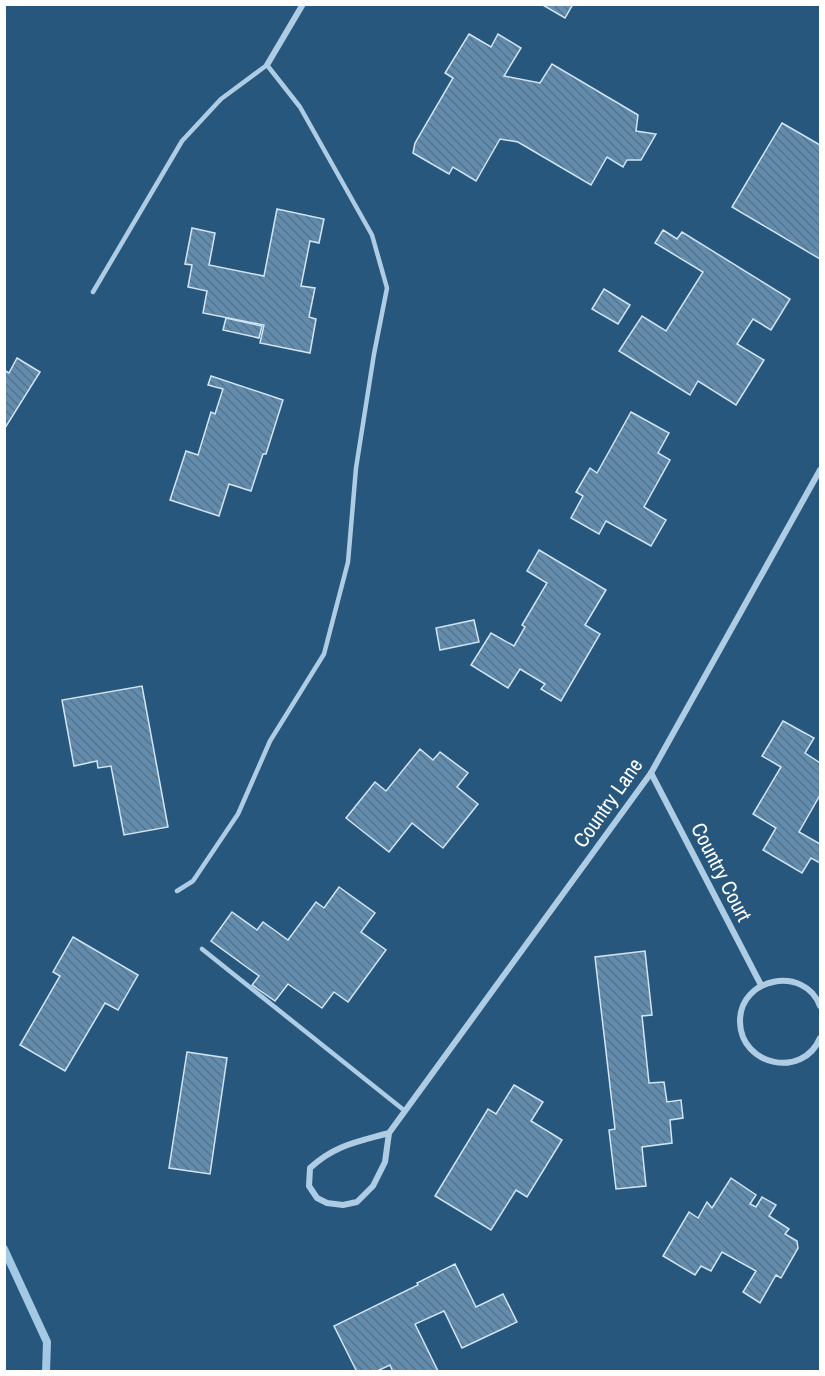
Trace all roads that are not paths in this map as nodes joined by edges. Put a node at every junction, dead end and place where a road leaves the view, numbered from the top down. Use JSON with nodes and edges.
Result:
{"nodes":[{"id":1,"x":303,"y":4,"type":"edge"},
{"id":2,"x":267,"y":65,"type":"junction"},
{"id":3,"x":93,"y":292,"type":"dead end"},
{"id":4,"x":820,"y":470,"type":"edge"},
{"id":5,"x":651,"y":773,"type":"junction"},
{"id":6,"x":177,"y":891,"type":"dead end"},
{"id":7,"x":202,"y":949,"type":"dead end"},
{"id":8,"x":761,"y":985,"type":"junction"},
{"id":9,"x":820,"y":1006,"type":"edge"},
{"id":10,"x":820,"y":1038,"type":"edge"},
{"id":11,"x":405,"y":1111,"type":"junction"},
{"id":12,"x":389,"y":1133,"type":"junction"}],
"edges":[{"from":1,"to":2,"type":"street"},
{"from":2,"to":3,"type":"lane"},
{"from":2,"to":6,"type":"lane"},
{"from":4,"to":5,"type":"street","name":"Country Lane"},
{"from":5,"to":8,"type":"street","name":"Country Court"},
{"from":5,"to":11,"type":"street","name":"Country Lane"},
{"from":7,"to":11,"type":"lane"},
{"from":8,"to":9,"type":"street"},
{"from":8,"to":10,"type":"street"},
{"from":11,"to":12,"type":"street","name":"Country Lane"},
{"from":12,"to":12,"type":"street","name":"Country Lane"}]}
